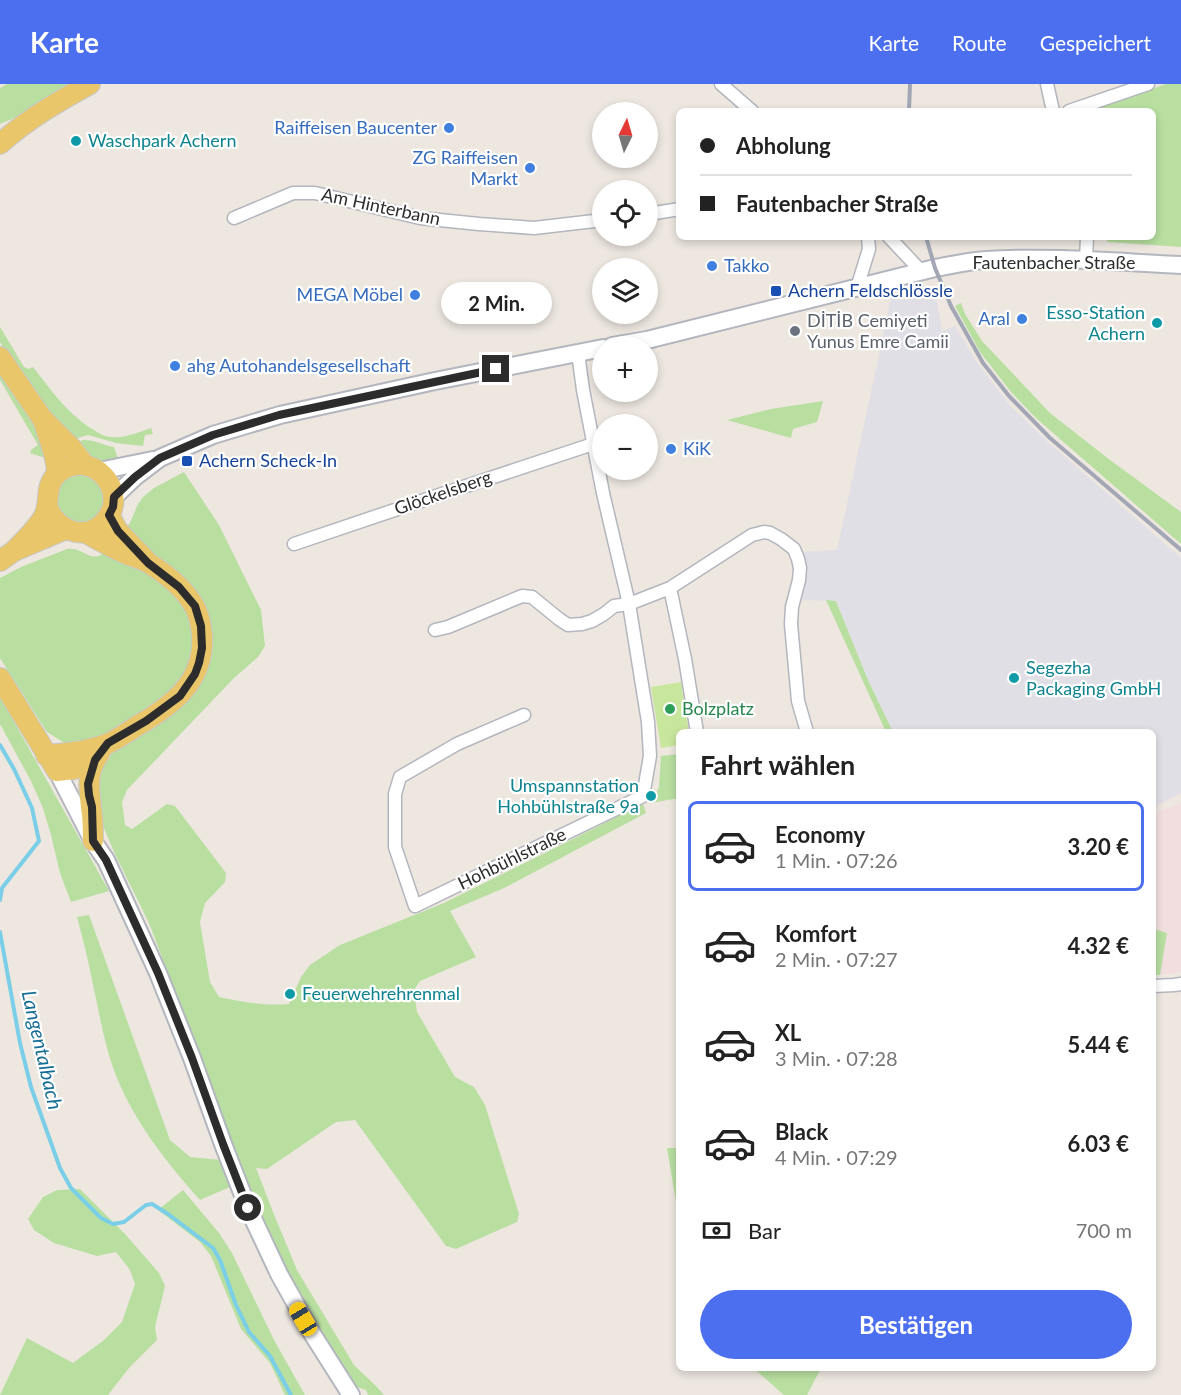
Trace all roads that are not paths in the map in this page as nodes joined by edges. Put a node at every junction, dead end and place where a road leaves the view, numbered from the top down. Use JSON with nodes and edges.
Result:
{"nodes":[{"id":1,"x":90,"y":84,"type":"edge"},
{"id":2,"x":721,"y":84,"type":"edge"},
{"id":3,"x":1047,"y":84,"type":"edge"},
{"id":4,"x":1148,"y":84,"type":"edge"},
{"id":5,"x":749,"y":108,"type":"edge"},
{"id":6,"x":1052,"y":108,"type":"edge"},
{"id":7,"x":1078,"y":108,"type":"edge"},
{"id":8,"x":0,"y":144,"type":"edge"},
{"id":9,"x":676,"y":210,"type":"edge"},
{"id":10,"x":658,"y":212,"type":"edge"},
{"id":11,"x":234,"y":218,"type":"dead end"},
{"id":12,"x":592,"y":221,"type":"edge"},
{"id":13,"x":868,"y":240,"type":"edge"},
{"id":14,"x":893,"y":240,"type":"edge"},
{"id":15,"x":1087,"y":240,"type":"edge"},
{"id":16,"x":1086,"y":261,"type":"junction"},
{"id":17,"x":1181,"y":265,"type":"edge"},
{"id":18,"x":921,"y":271,"type":"junction"},
{"id":19,"x":857,"y":288,"type":"junction"},
{"id":20,"x":658,"y":337,"type":"edge"},
{"id":21,"x":592,"y":350,"type":"edge"},
{"id":22,"x":578,"y":353,"type":"junction"},
{"id":23,"x":0,"y":357,"type":"edge"},
{"id":24,"x":42,"y":418,"type":"junction"},
{"id":25,"x":592,"y":439,"type":"edge"},
{"id":26,"x":592,"y":444,"type":"edge"},
{"id":27,"x":160,"y":458,"type":"junction"},
{"id":28,"x":92,"y":468,"type":"junction"},
{"id":29,"x":57,"y":474,"type":"junction"},
{"id":30,"x":601,"y":480,"type":"edge"},
{"id":31,"x":48,"y":506,"type":"junction"},
{"id":32,"x":111,"y":506,"type":"junction"},
{"id":33,"x":75,"y":530,"type":"junction"},
{"id":34,"x":294,"y":544,"type":"dead end"},
{"id":35,"x":7,"y":556,"type":"edge"},
{"id":36,"x":148,"y":563,"type":"junction"},
{"id":37,"x":670,"y":588,"type":"junction"},
{"id":38,"x":629,"y":604,"type":"junction"},
{"id":39,"x":435,"y":630,"type":"dead end"},
{"id":40,"x":0,"y":678,"type":"edge"},
{"id":41,"x":524,"y":715,"type":"dead end"},
{"id":42,"x":697,"y":729,"type":"edge"},
{"id":43,"x":806,"y":729,"type":"edge"},
{"id":44,"x":108,"y":743,"type":"junction"},
{"id":45,"x":95,"y":760,"type":"junction"},
{"id":46,"x":52,"y":763,"type":"junction"},
{"id":47,"x":93,"y":841,"type":"junction"},
{"id":48,"x":1181,"y":984,"type":"edge"},
{"id":49,"x":1156,"y":986,"type":"edge"},
{"id":50,"x":351,"y":1395,"type":"edge"}],
"edges":[{"from":1,"to":8,"type":"main road"},
{"from":2,"to":5,"type":"street"},
{"from":3,"to":6,"type":"street"},
{"from":4,"to":7,"type":"street"},
{"from":9,"to":10,"type":"street"},
{"from":11,"to":12,"type":"street","name":"Am Hinterbann"},
{"from":13,"to":19,"type":"street"},
{"from":14,"to":18,"type":"street"},
{"from":15,"to":16,"type":"street"},
{"from":16,"to":17,"type":"street","name":"Fautenbacher Straße"},
{"from":16,"to":18,"type":"street","name":"Fautenbacher Straße"},
{"from":18,"to":19,"type":"street","name":"Fautenbacher Straße"},
{"from":19,"to":20,"type":"street","name":"Fautenbacher Straße"},
{"from":21,"to":22,"type":"street"},
{"from":22,"to":25,"type":"street","name":"Hohbühlstraße"},
{"from":22,"to":27,"type":"street"},
{"from":23,"to":24,"type":"main road"},
{"from":24,"to":28,"type":"main road"},
{"from":24,"to":29,"type":"main road"},
{"from":26,"to":34,"type":"street","name":"Glöckelsberg"},
{"from":27,"to":28,"type":"street"},
{"from":27,"to":32,"type":"street"},
{"from":28,"to":29,"type":"main road"},
{"from":28,"to":32,"type":"main road"},
{"from":29,"to":31,"type":"main road"},
{"from":30,"to":38,"type":"street","name":"Hohbühlstraße"},
{"from":31,"to":33,"type":"main road"},
{"from":31,"to":35,"type":"main road"},
{"from":32,"to":33,"type":"main road"},
{"from":32,"to":36,"type":"main road"},
{"from":33,"to":35,"type":"main road"},
{"from":33,"to":36,"type":"main road"},
{"from":36,"to":44,"type":"main road"},
{"from":37,"to":38,"type":"street"},
{"from":37,"to":42,"type":"street"},
{"from":37,"to":43,"type":"street"},
{"from":38,"to":39,"type":"street"},
{"from":38,"to":41,"type":"street","name":"Hohbühlstraße"},
{"from":40,"to":46,"type":"main road"},
{"from":44,"to":45,"type":"main road"},
{"from":44,"to":46,"type":"main road"},
{"from":45,"to":46,"type":"main road"},
{"from":45,"to":47,"type":"main road"},
{"from":46,"to":47,"type":"street"},
{"from":47,"to":50,"type":"street"},
{"from":48,"to":49,"type":"street"}]}
